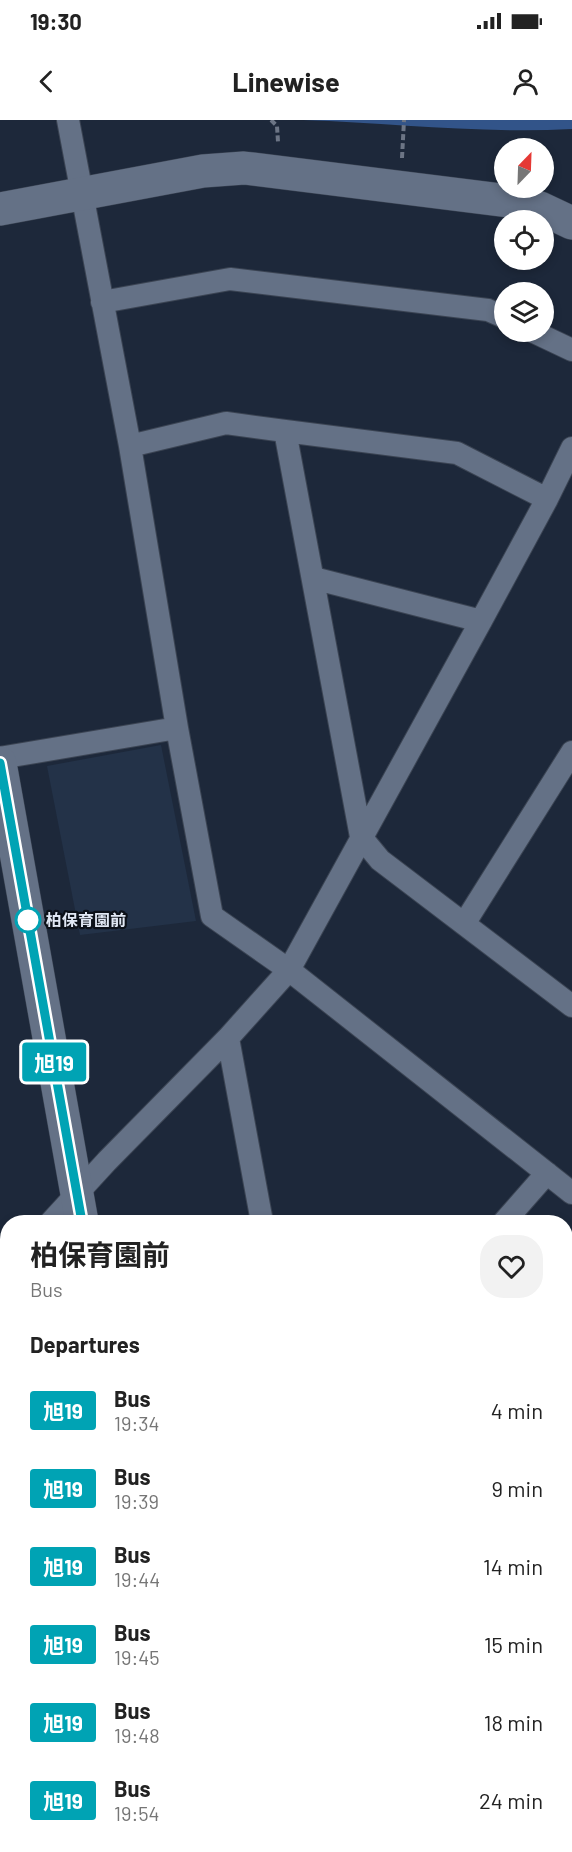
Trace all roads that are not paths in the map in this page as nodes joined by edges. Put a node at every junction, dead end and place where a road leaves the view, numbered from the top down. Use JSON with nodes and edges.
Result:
{"nodes":[{"id":1,"x":68,"y":120,"type":"edge"},
{"id":2,"x":82,"y":193,"type":"junction"},
{"id":3,"x":0,"y":209,"type":"edge"},
{"id":4,"x":572,"y":223,"type":"edge"},
{"id":5,"x":102,"y":302,"type":"junction"},
{"id":6,"x":494,"y":313,"type":"edge"},
{"id":7,"x":554,"y":341,"type":"edge"},
{"id":8,"x":572,"y":350,"type":"edge"},
{"id":9,"x":285,"y":431,"type":"junction"},
{"id":10,"x":130,"y":446,"type":"junction"},
{"id":11,"x":572,"y":448,"type":"edge"},
{"id":12,"x":547,"y":499,"type":"junction"},
{"id":13,"x":313,"y":578,"type":"junction"},
{"id":14,"x":482,"y":621,"type":"junction"},
{"id":15,"x":177,"y":728,"type":"junction"},
{"id":16,"x":572,"y":752,"type":"edge"},
{"id":17,"x":0,"y":758,"type":"edge"},
{"id":18,"x":0,"y":763,"type":"edge"},
{"id":19,"x":361,"y":837,"type":"junction"},
{"id":20,"x":464,"y":924,"type":"junction"},
{"id":21,"x":289,"y":970,"type":"junction"},
{"id":22,"x":572,"y":1006,"type":"edge"},
{"id":23,"x":228,"y":1038,"type":"junction"},
{"id":24,"x":547,"y":1173,"type":"junction"},
{"id":25,"x":572,"y":1193,"type":"edge"},
{"id":26,"x":80,"y":1208,"type":"edge"},
{"id":27,"x":66,"y":1215,"type":"edge"},
{"id":28,"x":261,"y":1215,"type":"edge"},
{"id":29,"x":510,"y":1215,"type":"edge"}],
"edges":[{"from":1,"to":2,"type":"street"},
{"from":2,"to":3,"type":"street"},
{"from":2,"to":4,"type":"street"},
{"from":2,"to":5,"type":"street"},
{"from":5,"to":6,"type":"street"},
{"from":5,"to":10,"type":"street"},
{"from":7,"to":8,"type":"street"},
{"from":9,"to":10,"type":"street"},
{"from":9,"to":12,"type":"street"},
{"from":9,"to":13,"type":"street"},
{"from":10,"to":15,"type":"street"},
{"from":11,"to":12,"type":"street"},
{"from":12,"to":14,"type":"street"},
{"from":13,"to":14,"type":"street"},
{"from":13,"to":19,"type":"street"},
{"from":14,"to":19,"type":"street"},
{"from":15,"to":17,"type":"street"},
{"from":15,"to":21,"type":"street"},
{"from":16,"to":20,"type":"street"},
{"from":18,"to":26,"type":"street"},
{"from":19,"to":20,"type":"street"},
{"from":19,"to":21,"type":"street"},
{"from":20,"to":22,"type":"street"},
{"from":21,"to":23,"type":"street"},
{"from":21,"to":24,"type":"street"},
{"from":23,"to":26,"type":"street"},
{"from":23,"to":28,"type":"street"},
{"from":24,"to":25,"type":"street"},
{"from":24,"to":29,"type":"street"},
{"from":26,"to":27,"type":"street"}]}
